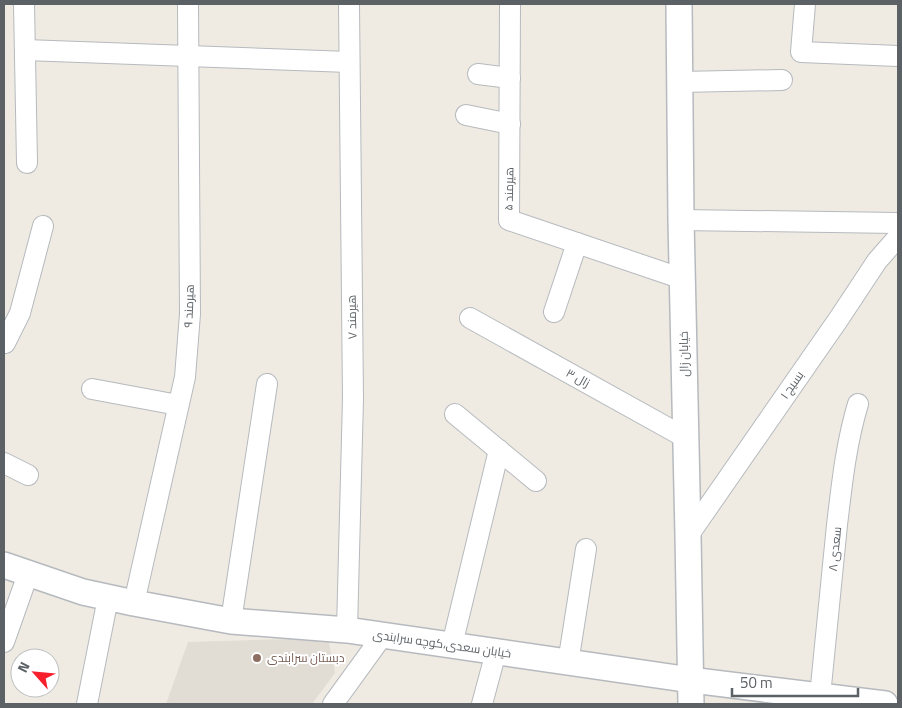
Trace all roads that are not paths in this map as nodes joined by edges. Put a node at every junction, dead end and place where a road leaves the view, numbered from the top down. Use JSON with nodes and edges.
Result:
{"nodes":[{"id":1,"x":24,"y":4,"type":"edge"},
{"id":2,"x":188,"y":4,"type":"edge"},
{"id":3,"x":349,"y":4,"type":"edge"},
{"id":4,"x":510,"y":4,"type":"edge"},
{"id":5,"x":679,"y":4,"type":"edge"},
{"id":6,"x":805,"y":4,"type":"edge"},
{"id":7,"x":25,"y":50,"type":"junction"},
{"id":8,"x":189,"y":56,"type":"junction"},
{"id":9,"x":898,"y":56,"type":"edge"},
{"id":10,"x":349,"y":62,"type":"junction"},
{"id":11,"x":478,"y":74,"type":"dead end"},
{"id":12,"x":510,"y":78,"type":"junction"},
{"id":13,"x":782,"y":80,"type":"dead end"},
{"id":14,"x":680,"y":82,"type":"junction"},
{"id":15,"x":466,"y":115,"type":"dead end"},
{"id":16,"x":510,"y":124,"type":"junction"},
{"id":17,"x":27,"y":163,"type":"dead end"},
{"id":18,"x":681,"y":220,"type":"junction"},
{"id":19,"x":898,"y":223,"type":"edge"},
{"id":20,"x":42,"y":226,"type":"dead end"},
{"id":21,"x":898,"y":237,"type":"edge"},
{"id":22,"x":576,"y":243,"type":"junction"},
{"id":23,"x":683,"y":279,"type":"junction"},
{"id":24,"x":12,"y":311,"type":"edge"},
{"id":25,"x":554,"y":312,"type":"dead end"},
{"id":26,"x":470,"y":318,"type":"dead end"},
{"id":27,"x":5,"y":343,"type":"edge"},
{"id":28,"x":267,"y":384,"type":"dead end"},
{"id":29,"x":92,"y":389,"type":"dead end"},
{"id":30,"x":858,"y":404,"type":"dead end"},
{"id":31,"x":178,"y":405,"type":"junction"},
{"id":32,"x":455,"y":414,"type":"dead end"},
{"id":33,"x":686,"y":438,"type":"junction"},
{"id":34,"x":499,"y":450,"type":"junction"},
{"id":35,"x":4,"y":466,"type":"edge"},
{"id":36,"x":28,"y":475,"type":"dead end"},
{"id":37,"x":536,"y":481,"type":"dead end"},
{"id":38,"x":688,"y":536,"type":"junction"},
{"id":39,"x":586,"y":548,"type":"dead end"},
{"id":40,"x":4,"y":565,"type":"edge"},
{"id":41,"x":28,"y":574,"type":"junction"},
{"id":42,"x":108,"y":598,"type":"junction"},
{"id":43,"x":134,"y":603,"type":"junction"},
{"id":44,"x":231,"y":620,"type":"junction"},
{"id":45,"x":347,"y":630,"type":"junction"},
{"id":46,"x":383,"y":636,"type":"junction"},
{"id":47,"x":4,"y":642,"type":"edge"},
{"id":48,"x":452,"y":646,"type":"junction"},
{"id":49,"x":496,"y":652,"type":"junction"},
{"id":50,"x":568,"y":662,"type":"junction"},
{"id":51,"x":691,"y":692,"type":"edge"},
{"id":52,"x":820,"y":696,"type":"junction"},
{"id":53,"x":87,"y":704,"type":"edge"},
{"id":54,"x":333,"y":704,"type":"edge"},
{"id":55,"x":482,"y":704,"type":"edge"},
{"id":56,"x":875,"y":704,"type":"edge"}],
"edges":[{"from":1,"to":7,"type":"street"},
{"from":2,"to":8,"type":"street","name":"هیرمند ٩"},
{"from":3,"to":10,"type":"street","name":"هیرمند ٧"},
{"from":4,"to":12,"type":"street","name":"هیرمند ۵"},
{"from":5,"to":14,"type":"street","name":"خیابان زال"},
{"from":6,"to":9,"type":"street"},
{"from":7,"to":8,"type":"street"},
{"from":7,"to":17,"type":"street"},
{"from":8,"to":10,"type":"street"},
{"from":8,"to":31,"type":"street","name":"هیرمند ٩"},
{"from":10,"to":45,"type":"street","name":"هیرمند ٧"},
{"from":11,"to":12,"type":"street"},
{"from":12,"to":16,"type":"street","name":"هیرمند ۵"},
{"from":13,"to":14,"type":"street"},
{"from":14,"to":18,"type":"street","name":"خیابان زال"},
{"from":15,"to":16,"type":"street"},
{"from":16,"to":22,"type":"street","name":"هیرمند ۵"},
{"from":18,"to":19,"type":"street"},
{"from":18,"to":23,"type":"street","name":"خیابان زال"},
{"from":20,"to":24,"type":"street"},
{"from":21,"to":38,"type":"street","name":"بسیج ۱"},
{"from":22,"to":23,"type":"street","name":"هیرمند ۵"},
{"from":22,"to":25,"type":"street"},
{"from":23,"to":33,"type":"street","name":"خیابان زال"},
{"from":24,"to":27,"type":"street"},
{"from":26,"to":33,"type":"street","name":"زال ۳"},
{"from":28,"to":44,"type":"street"},
{"from":29,"to":31,"type":"street"},
{"from":30,"to":52,"type":"street","name":"سعدی ۸"},
{"from":31,"to":43,"type":"street","name":"هیرمند ٩"},
{"from":32,"to":34,"type":"street"},
{"from":33,"to":38,"type":"street","name":"خیابان زال"},
{"from":34,"to":37,"type":"street"},
{"from":34,"to":48,"type":"street"},
{"from":35,"to":36,"type":"street"},
{"from":38,"to":51,"type":"street","name":"خیابان زال"},
{"from":39,"to":50,"type":"street"},
{"from":40,"to":41,"type":"street","name":"خیابان سعدی،کوچه سرابندی"},
{"from":41,"to":42,"type":"street","name":"خیابان سعدی،کوچه سرابندی"},
{"from":41,"to":47,"type":"street"},
{"from":42,"to":43,"type":"street","name":"خیابان سعدی،کوچه سرابندی"},
{"from":42,"to":53,"type":"street"},
{"from":43,"to":44,"type":"street","name":"خیابان سعدی،کوچه سرابندی"},
{"from":44,"to":45,"type":"street","name":"خیابان سعدی،کوچه سرابندی"},
{"from":45,"to":46,"type":"street","name":"خیابان سعدی،کوچه سرابندی"},
{"from":46,"to":48,"type":"street","name":"خیابان سعدی،کوچه سرابندی"},
{"from":46,"to":54,"type":"street"},
{"from":48,"to":49,"type":"street","name":"خیابان سعدی،کوچه سرابندی"},
{"from":49,"to":50,"type":"street","name":"خیابان سعدی،کوچه سرابندی"},
{"from":49,"to":55,"type":"street"},
{"from":50,"to":51,"type":"street","name":"خیابان سعدی،کوچه سرابندی"},
{"from":51,"to":52,"type":"street","name":"خیابان سعدی،کوچه سرابندی"},
{"from":52,"to":56,"type":"street","name":"خیابان سعدی،کوچه سرابندی"}]}
